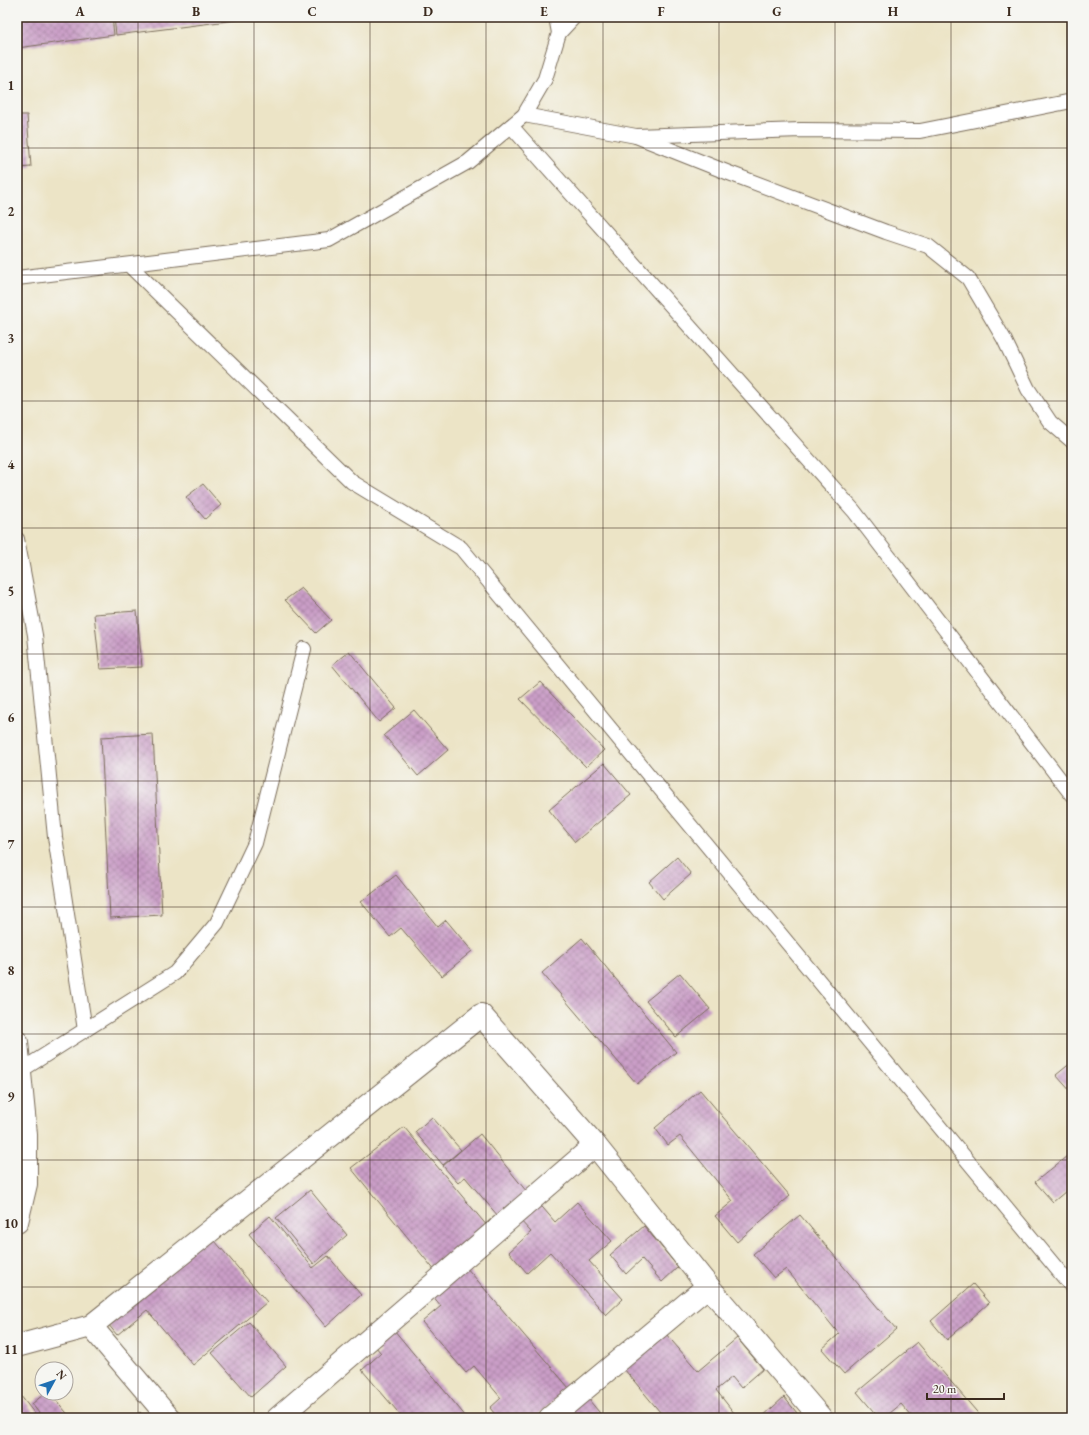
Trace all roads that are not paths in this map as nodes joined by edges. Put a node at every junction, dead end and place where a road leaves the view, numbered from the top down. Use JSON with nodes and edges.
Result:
{"nodes":[{"id":1,"x":556,"y":17,"type":"edge"},
{"id":2,"x":574,"y":17,"type":"edge"},
{"id":3,"x":559,"y":33,"type":"junction"},
{"id":4,"x":1072,"y":101,"type":"edge"},
{"id":5,"x":524,"y":115,"type":"junction"},
{"id":6,"x":512,"y":126,"type":"junction"},
{"id":7,"x":636,"y":136,"type":"junction"},
{"id":8,"x":129,"y":264,"type":"junction"},
{"id":9,"x":17,"y":278,"type":"edge"},
{"id":10,"x":1072,"y":441,"type":"edge"},
{"id":11,"x":17,"y":539,"type":"edge"},
{"id":12,"x":19,"y":562,"type":"edge"},
{"id":13,"x":304,"y":649,"type":"dead end"},
{"id":14,"x":1072,"y":795,"type":"edge"},
{"id":15,"x":85,"y":1030,"type":"junction"},
{"id":16,"x":17,"y":1042,"type":"edge"},
{"id":17,"x":20,"y":1071,"type":"junction"},
{"id":18,"x":596,"y":1145,"type":"junction"},
{"id":19,"x":17,"y":1222,"type":"edge"},
{"id":20,"x":708,"y":1286,"type":"junction"},
{"id":21,"x":1072,"y":1287,"type":"edge"},
{"id":22,"x":91,"y":1326,"type":"junction"},
{"id":23,"x":17,"y":1346,"type":"edge"},
{"id":24,"x":816,"y":1416,"type":"edge"},
{"id":25,"x":169,"y":1418,"type":"edge"},
{"id":26,"x":278,"y":1418,"type":"edge"},
{"id":27,"x":550,"y":1418,"type":"edge"}],
"edges":[{"from":1,"to":3,"type":"lane"},
{"from":2,"to":3,"type":"lane"},
{"from":3,"to":5,"type":"lane"},
{"from":4,"to":7,"type":"lane"},
{"from":5,"to":6,"type":"lane"},
{"from":5,"to":7,"type":"lane"},
{"from":6,"to":8,"type":"lane"},
{"from":6,"to":14,"type":"lane"},
{"from":7,"to":10,"type":"lane"},
{"from":8,"to":9,"type":"lane"},
{"from":8,"to":21,"type":"lane"},
{"from":11,"to":12,"type":"lane"},
{"from":12,"to":15,"type":"lane"},
{"from":13,"to":15,"type":"lane"},
{"from":15,"to":17,"type":"lane"},
{"from":16,"to":17,"type":"street"},
{"from":17,"to":19,"type":"street"},
{"from":18,"to":20,"type":"street"},
{"from":18,"to":22,"type":"street"},
{"from":18,"to":26,"type":"street"},
{"from":20,"to":24,"type":"street"},
{"from":20,"to":27,"type":"street"},
{"from":22,"to":23,"type":"street"},
{"from":22,"to":25,"type":"street"}]}
